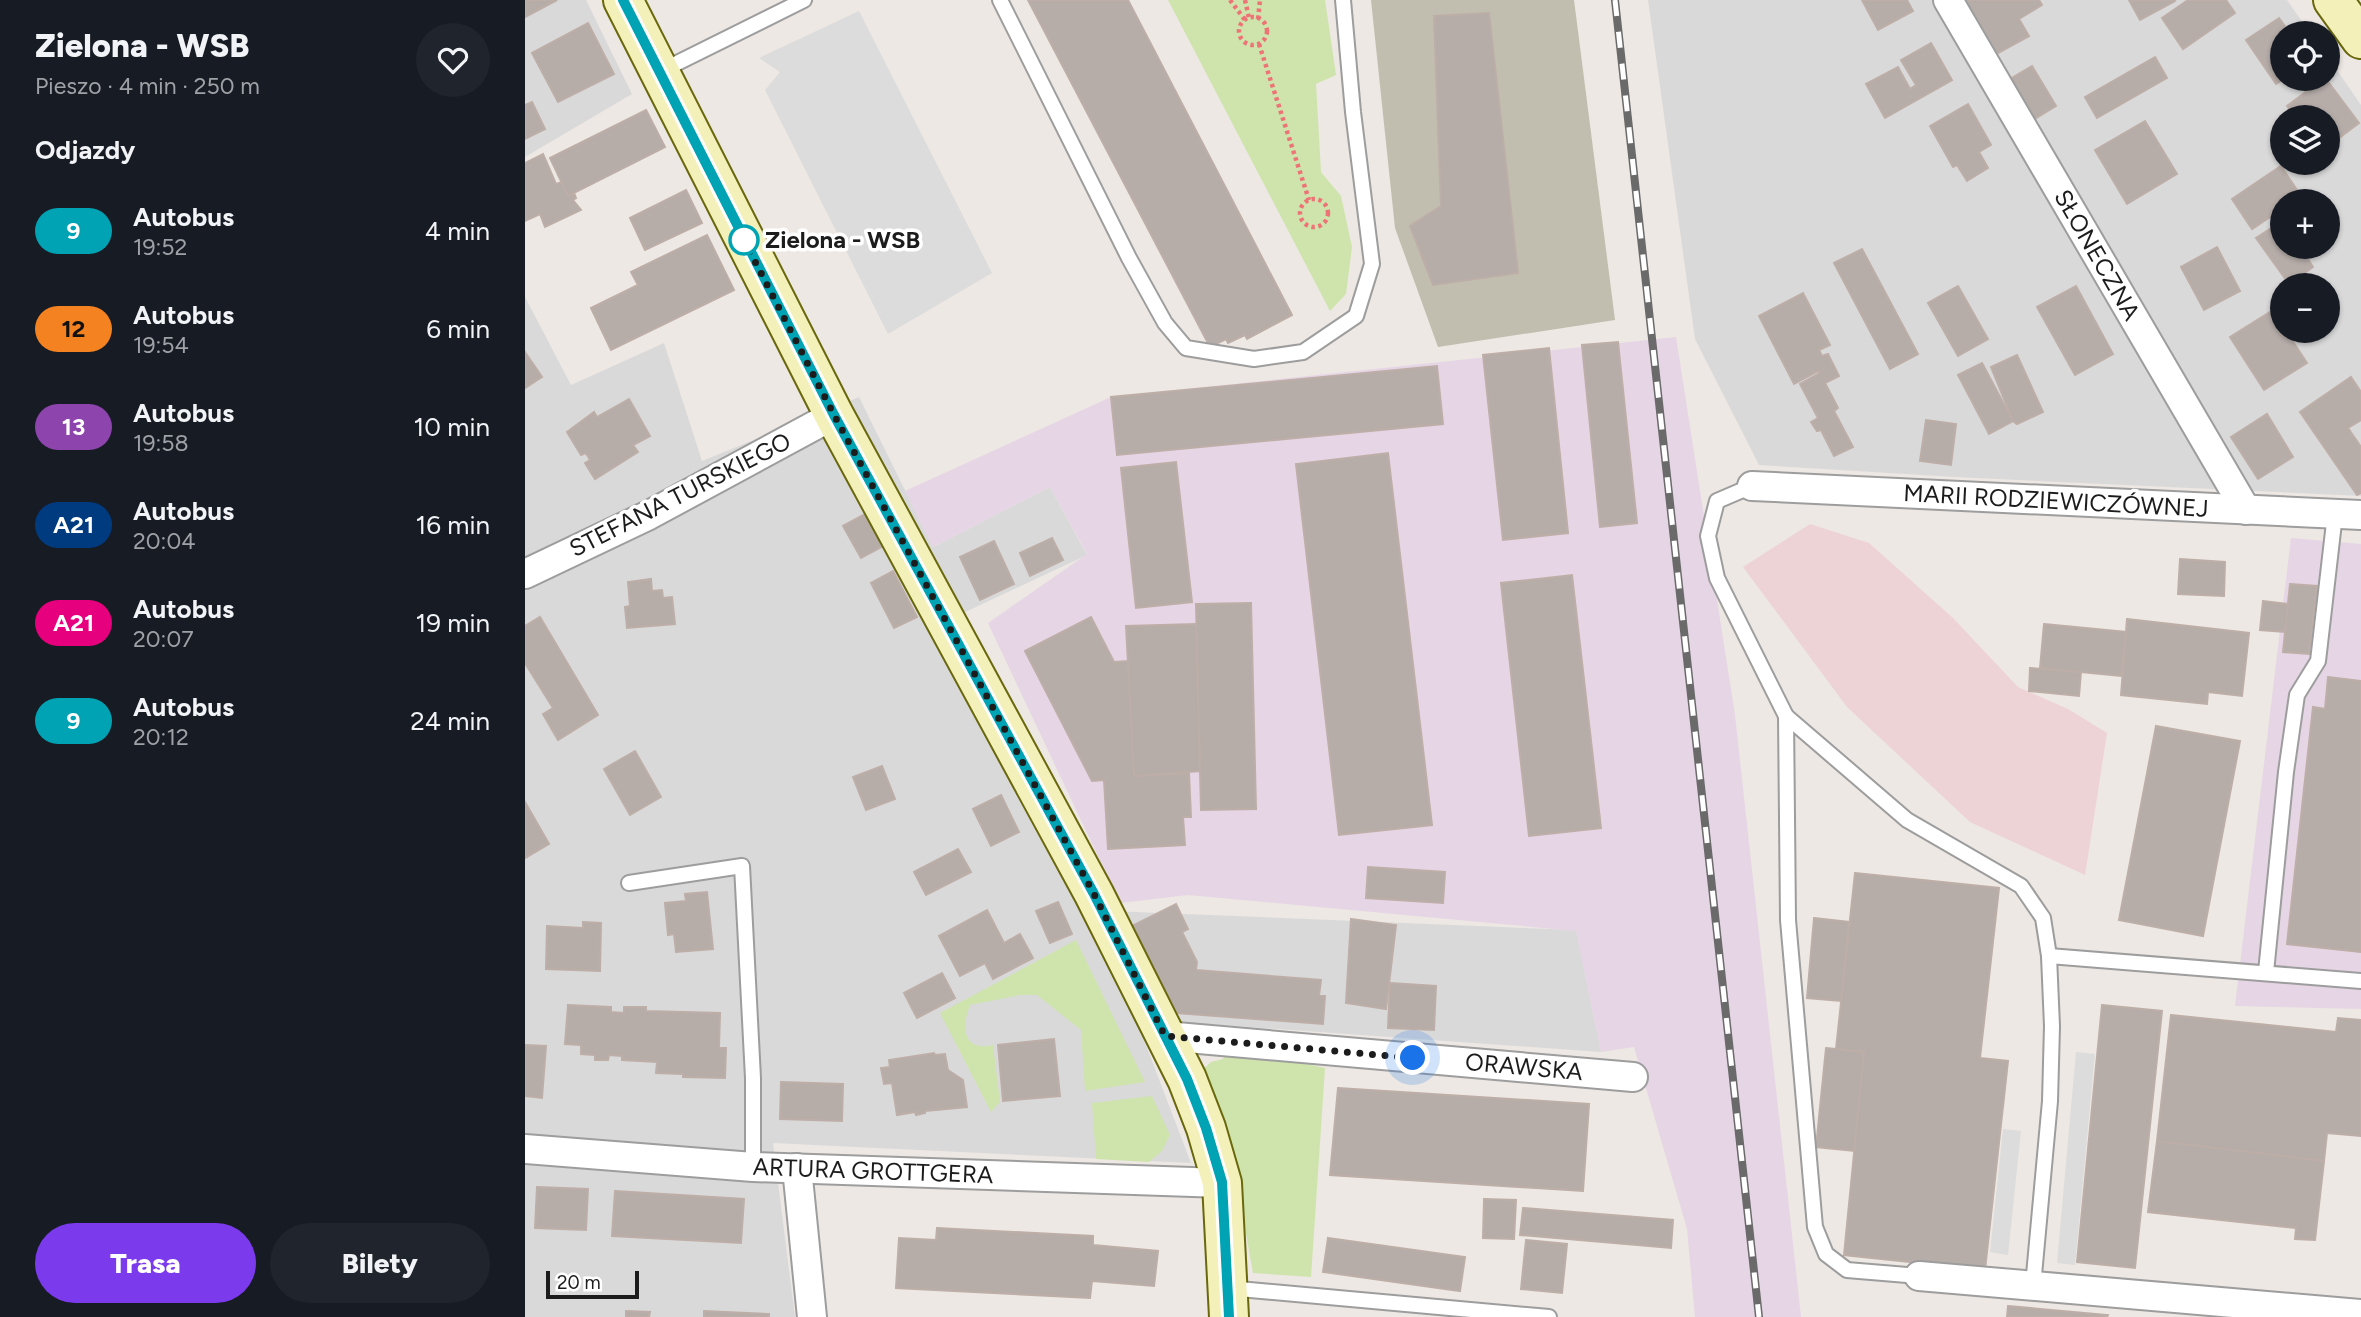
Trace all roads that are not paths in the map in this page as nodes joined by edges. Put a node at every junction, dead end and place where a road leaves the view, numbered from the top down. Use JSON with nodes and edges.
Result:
{"nodes":[{"id":1,"x":623,"y":0,"type":"edge"},
{"id":2,"x":804,"y":0,"type":"edge"},
{"id":3,"x":1000,"y":0,"type":"edge"},
{"id":4,"x":1343,"y":0,"type":"edge"},
{"id":5,"x":1948,"y":0,"type":"edge"},
{"id":6,"x":2333,"y":0,"type":"edge"},
{"id":7,"x":2361,"y":39,"type":"edge"},
{"id":8,"x":659,"y":72,"type":"junction"},
{"id":9,"x":834,"y":415,"type":"junction"},
{"id":10,"x":1752,"y":486,"type":"joint"},
{"id":11,"x":2246,"y":510,"type":"junction"},
{"id":12,"x":2348,"y":515,"type":"edge"},
{"id":13,"x":525,"y":574,"type":"edge"},
{"id":14,"x":1786,"y":716,"type":"junction"},
{"id":15,"x":629,"y":883,"type":"dead end"},
{"id":16,"x":2049,"y":956,"type":"junction"},
{"id":17,"x":2266,"y":972,"type":"junction"},
{"id":18,"x":2361,"y":981,"type":"edge"},
{"id":19,"x":1165,"y":1036,"type":"junction"},
{"id":20,"x":1633,"y":1077,"type":"dead end"},
{"id":21,"x":525,"y":1149,"type":"edge"},
{"id":22,"x":753,"y":1167,"type":"junction"},
{"id":23,"x":797,"y":1168,"type":"junction"},
{"id":24,"x":1222,"y":1182,"type":"junction"},
{"id":25,"x":1919,"y":1276,"type":"joint"},
{"id":26,"x":2033,"y":1286,"type":"junction"},
{"id":27,"x":1228,"y":1302,"type":"edge"},
{"id":28,"x":1477,"y":1314,"type":"edge"},
{"id":29,"x":2361,"y":1314,"type":"edge"},
{"id":30,"x":812,"y":1317,"type":"edge"},
{"id":31,"x":1549,"y":1317,"type":"edge"}],
"edges":[{"from":1,"to":8,"type":"street"},
{"from":2,"to":8,"type":"lane"},
{"from":3,"to":4,"type":"lane"},
{"from":5,"to":11,"type":"street","name":"SŁONECZNA"},
{"from":6,"to":7,"type":"street"},
{"from":8,"to":9,"type":"street"},
{"from":9,"to":13,"type":"street","name":"STEFANA TURSKIEGO"},
{"from":9,"to":19,"type":"street"},
{"from":10,"to":11,"type":"street","name":"MARII RODZIEWICZÓWNEJ"},
{"from":10,"to":14,"type":"lane"},
{"from":11,"to":12,"type":"street","name":"MARII RODZIEWICZÓWNEJ"},
{"from":12,"to":17,"type":"lane"},
{"from":14,"to":16,"type":"lane"},
{"from":14,"to":25,"type":"lane"},
{"from":15,"to":22,"type":"lane"},
{"from":16,"to":17,"type":"lane"},
{"from":16,"to":26,"type":"lane"},
{"from":17,"to":18,"type":"lane"},
{"from":19,"to":20,"type":"street","name":"ORAWSKA"},
{"from":19,"to":24,"type":"street"},
{"from":21,"to":22,"type":"street","name":"ARTURA GROTTGERA"},
{"from":22,"to":23,"type":"street","name":"ARTURA GROTTGERA"},
{"from":23,"to":24,"type":"street","name":"ARTURA GROTTGERA"},
{"from":23,"to":30,"type":"street"},
{"from":24,"to":27,"type":"street"},
{"from":25,"to":26,"type":"street"},
{"from":26,"to":29,"type":"street"},
{"from":27,"to":28,"type":"lane"},
{"from":28,"to":31,"type":"lane"}]}
